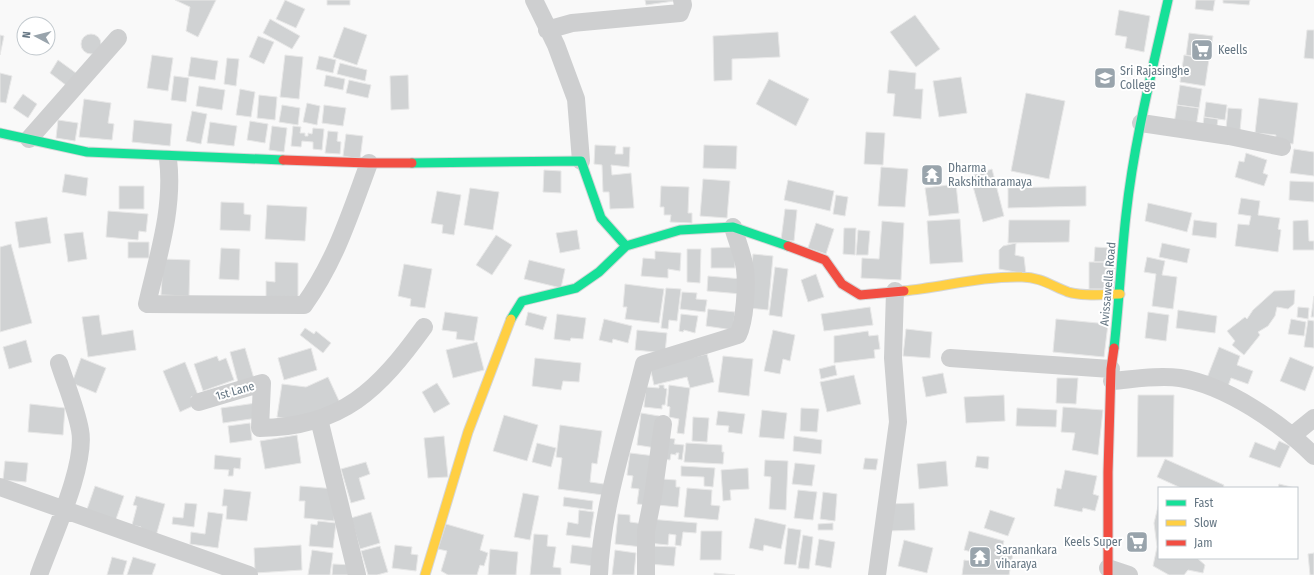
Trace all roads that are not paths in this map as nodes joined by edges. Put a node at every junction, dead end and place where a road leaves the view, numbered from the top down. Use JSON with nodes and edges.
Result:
{"nodes":[{"id":1,"x":534,"y":0,"type":"edge"},
{"id":2,"x":682,"y":0,"type":"edge"},
{"id":3,"x":1168,"y":0,"type":"edge"},
{"id":4,"x":548,"y":30,"type":"junction"},
{"id":5,"x":118,"y":38,"type":"dead end"},
{"id":6,"x":1141,"y":123,"type":"junction"},
{"id":7,"x":0,"y":133,"type":"edge"},
{"id":8,"x":29,"y":139,"type":"junction"},
{"id":9,"x":1282,"y":147,"type":"dead end"},
{"id":10,"x":168,"y":159,"type":"dead end"},
{"id":11,"x":581,"y":162,"type":"junction"},
{"id":12,"x":369,"y":163,"type":"junction"},
{"id":13,"x":733,"y":227,"type":"junction"},
{"id":14,"x":626,"y":246,"type":"junction"},
{"id":15,"x":895,"y":291,"type":"junction"},
{"id":16,"x":1120,"y":294,"type":"junction"},
{"id":17,"x":424,"y":327,"type":"dead end"},
{"id":18,"x":950,"y":358,"type":"dead end"},
{"id":19,"x":59,"y":363,"type":"dead end"},
{"id":20,"x":1112,"y":375,"type":"junction"},
{"id":21,"x":199,"y":402,"type":"dead end"},
{"id":22,"x":319,"y":418,"type":"junction"},
{"id":23,"x":1314,"y":418,"type":"edge"},
{"id":24,"x":663,"y":424,"type":"dead end"},
{"id":25,"x":1293,"y":435,"type":"junction"},
{"id":26,"x":1314,"y":456,"type":"edge"},
{"id":27,"x":0,"y":487,"type":"edge"},
{"id":28,"x":63,"y":509,"type":"junction"},
{"id":29,"x":1108,"y":571,"type":"edge"},
{"id":30,"x":39,"y":575,"type":"edge"},
{"id":31,"x":249,"y":575,"type":"edge"},
{"id":32,"x":357,"y":575,"type":"edge"},
{"id":33,"x":425,"y":575,"type":"edge"},
{"id":34,"x":599,"y":575,"type":"edge"},
{"id":35,"x":646,"y":575,"type":"edge"},
{"id":36,"x":877,"y":575,"type":"edge"},
{"id":37,"x":1129,"y":575,"type":"edge"}],
"edges":[{"from":1,"to":4,"type":"street"},
{"from":2,"to":4,"type":"street"},
{"from":3,"to":6,"type":"street","name":"Avissawella Road"},
{"from":4,"to":11,"type":"street"},
{"from":5,"to":8,"type":"street"},
{"from":6,"to":9,"type":"street"},
{"from":6,"to":16,"type":"street","name":"Avissawella Road"},
{"from":7,"to":8,"type":"street"},
{"from":8,"to":12,"type":"street"},
{"from":10,"to":12,"type":"street"},
{"from":11,"to":12,"type":"street"},
{"from":11,"to":14,"type":"street"},
{"from":13,"to":14,"type":"street"},
{"from":13,"to":15,"type":"street"},
{"from":13,"to":34,"type":"street"},
{"from":14,"to":33,"type":"street"},
{"from":15,"to":16,"type":"street"},
{"from":15,"to":36,"type":"street"},
{"from":16,"to":20,"type":"street","name":"Avissawella Road"},
{"from":17,"to":22,"type":"street","name":"1st Lane"},
{"from":18,"to":20,"type":"street"},
{"from":19,"to":28,"type":"street"},
{"from":20,"to":25,"type":"street"},
{"from":20,"to":29,"type":"street","name":"Avissawella Road"},
{"from":21,"to":22,"type":"street","name":"1st Lane"},
{"from":22,"to":32,"type":"street"},
{"from":23,"to":25,"type":"street"},
{"from":24,"to":35,"type":"street"},
{"from":25,"to":26,"type":"street"},
{"from":27,"to":28,"type":"street"},
{"from":28,"to":30,"type":"street"},
{"from":28,"to":31,"type":"street"},
{"from":29,"to":37,"type":"street"}]}
